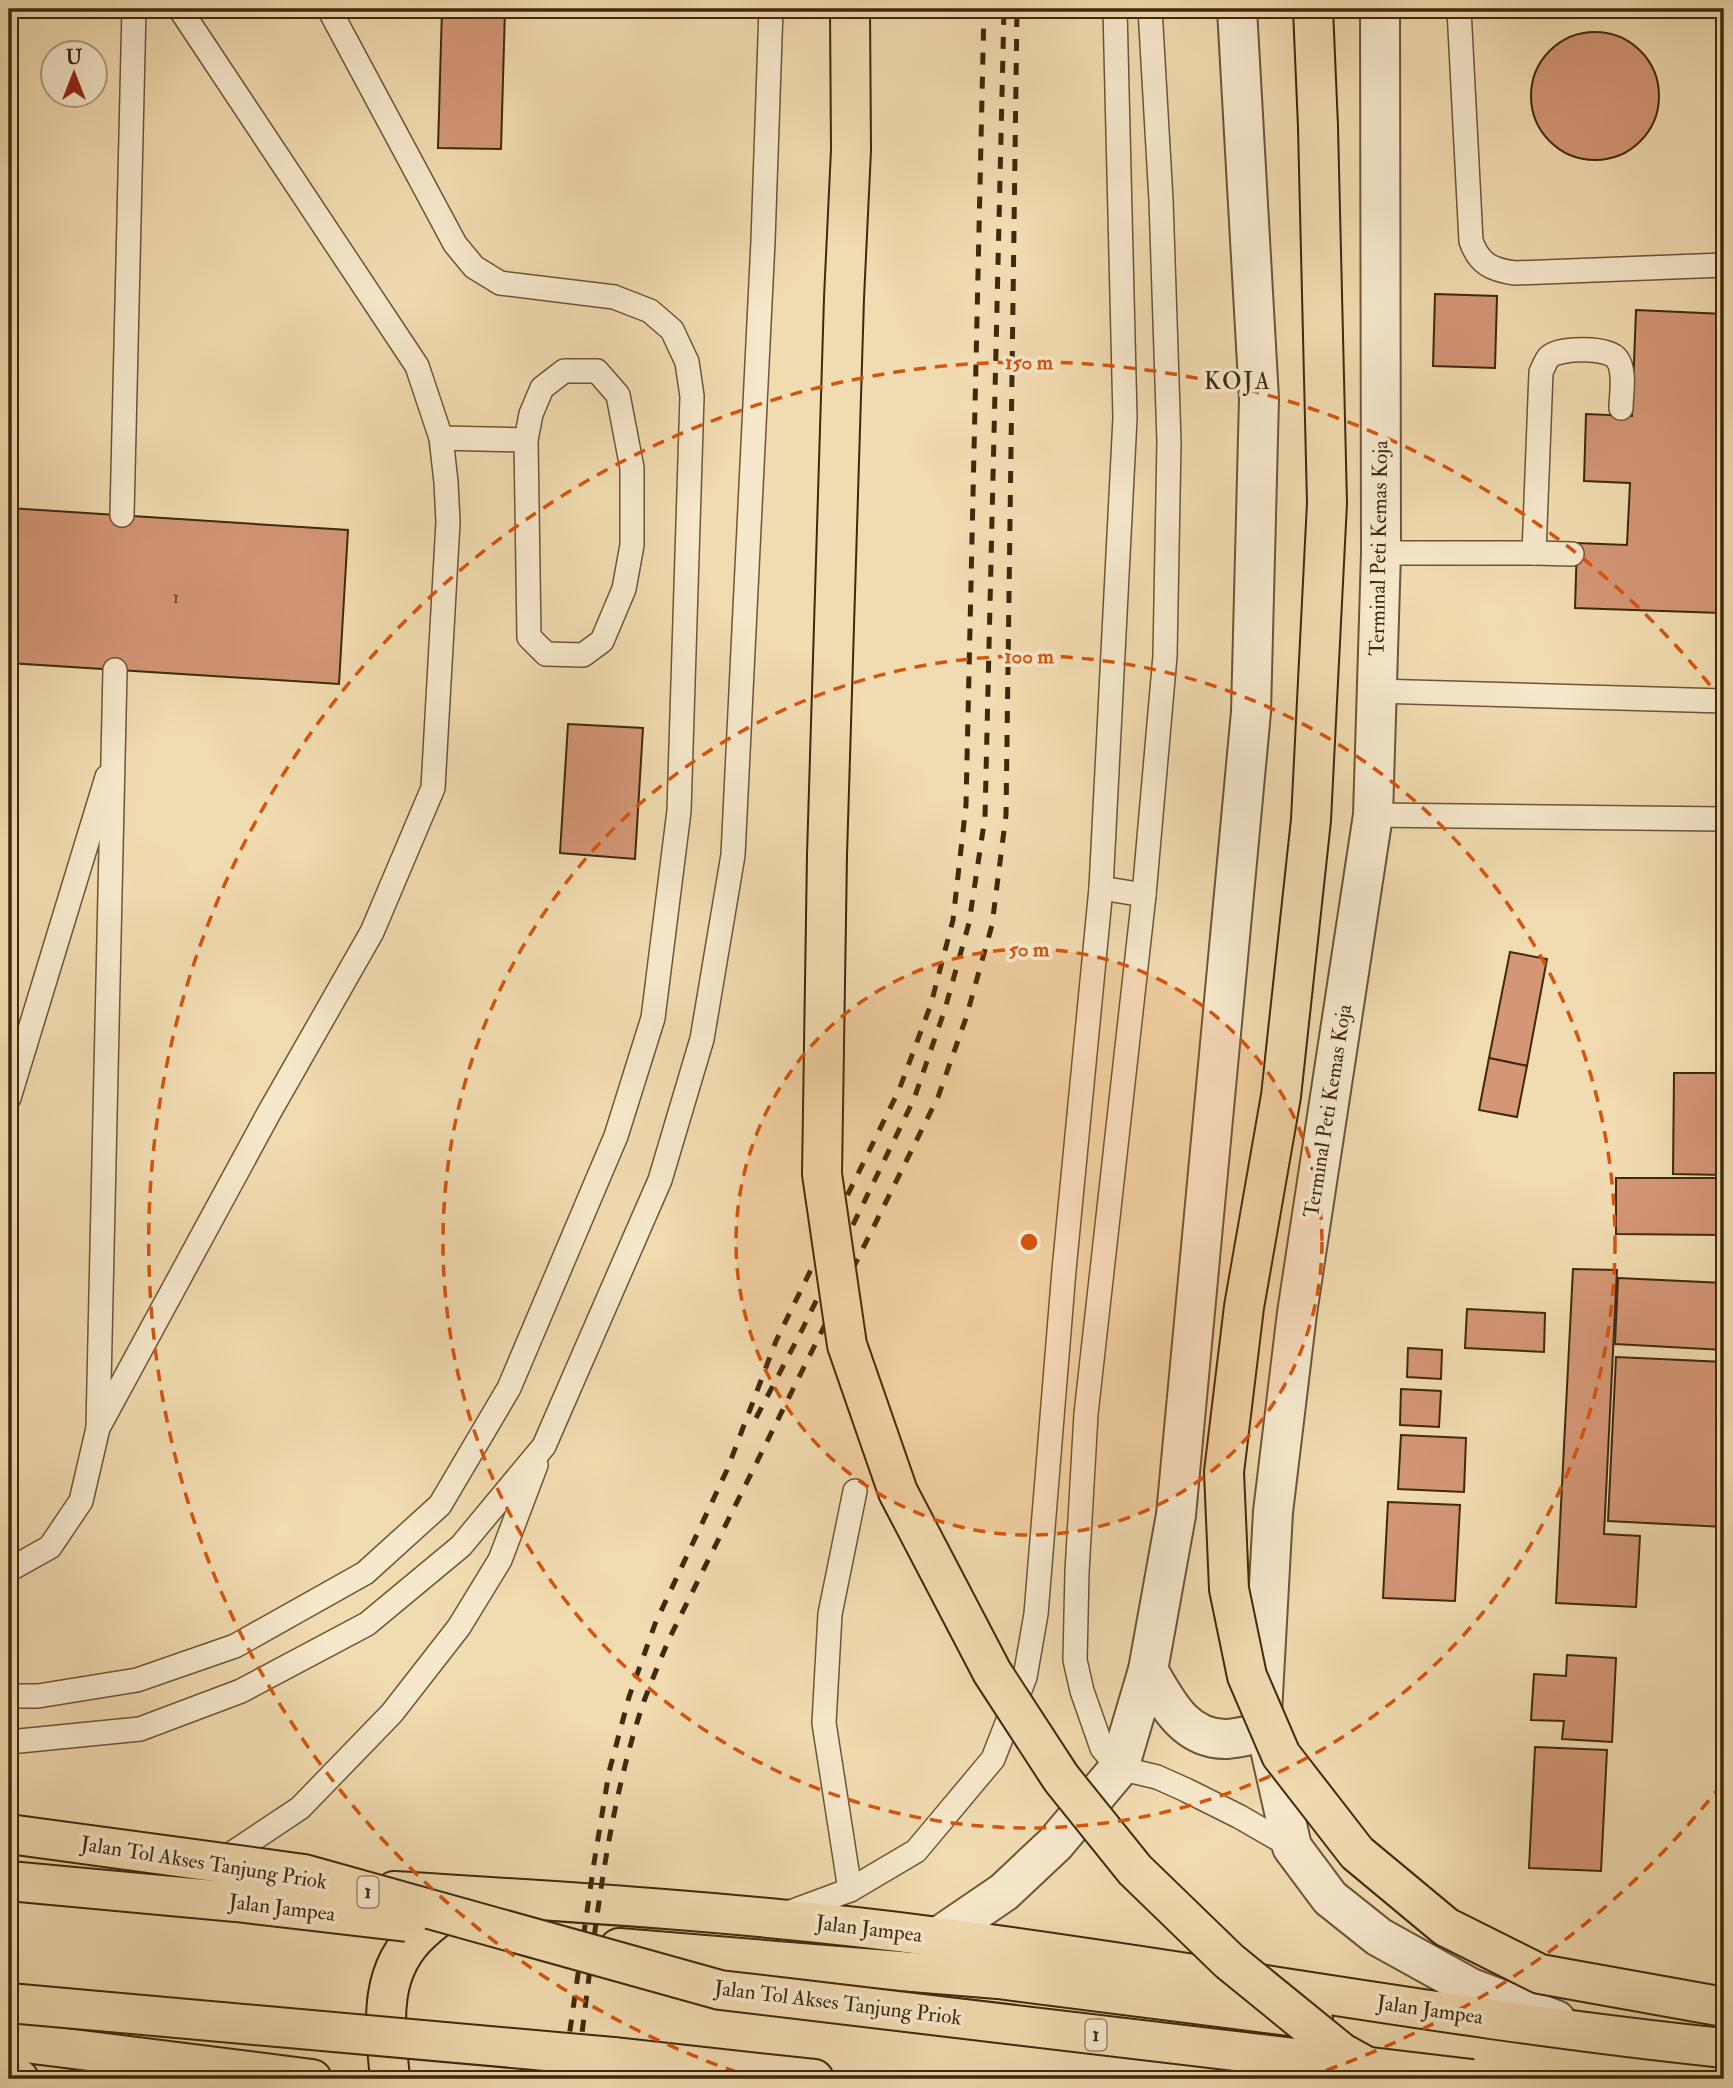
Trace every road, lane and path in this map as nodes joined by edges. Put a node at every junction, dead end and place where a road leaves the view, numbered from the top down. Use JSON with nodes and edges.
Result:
{"nodes":[{"id":1,"x":134,"y":9,"type":"edge"},
{"id":2,"x":180,"y":9,"type":"edge"},
{"id":3,"x":329,"y":9,"type":"edge"},
{"id":4,"x":771,"y":9,"type":"edge"},
{"id":5,"x":850,"y":9,"type":"edge"},
{"id":6,"x":1115,"y":9,"type":"edge"},
{"id":7,"x":1150,"y":9,"type":"edge"},
{"id":8,"x":1237,"y":9,"type":"edge"},
{"id":9,"x":1313,"y":9,"type":"edge"},
{"id":10,"x":1380,"y":9,"type":"edge"},
{"id":11,"x":1459,"y":9,"type":"edge"},
{"id":12,"x":1153,"y":52,"type":"junction"},
{"id":13,"x":1116,"y":54,"type":"junction"},
{"id":14,"x":1724,"y":264,"type":"edge"},
{"id":15,"x":1621,"y":408,"type":"dead end"},
{"id":16,"x":441,"y":438,"type":"junction"},
{"id":17,"x":526,"y":440,"type":"junction"},
{"id":18,"x":122,"y":515,"type":"dead end"},
{"id":19,"x":1381,"y":553,"type":"junction"},
{"id":20,"x":1534,"y":553,"type":"junction"},
{"id":21,"x":1572,"y":554,"type":"dead end"},
{"id":22,"x":115,"y":670,"type":"dead end"},
{"id":23,"x":1375,"y":691,"type":"junction"},
{"id":24,"x":1724,"y":701,"type":"edge"},
{"id":25,"x":115,"y":751,"type":"junction"},
{"id":26,"x":1373,"y":815,"type":"junction"},
{"id":27,"x":1724,"y":819,"type":"edge"},
{"id":28,"x":1101,"y":888,"type":"junction"},
{"id":29,"x":1144,"y":895,"type":"junction"},
{"id":30,"x":9,"y":1098,"type":"edge"},
{"id":31,"x":98,"y":1428,"type":"junction"},
{"id":32,"x":544,"y":1446,"type":"junction"},
{"id":33,"x":855,"y":1491,"type":"dead end"},
{"id":34,"x":9,"y":1570,"type":"edge"},
{"id":35,"x":1148,"y":1670,"type":"junction"},
{"id":36,"x":9,"y":1696,"type":"edge"},
{"id":37,"x":1266,"y":1732,"type":"junction"},
{"id":38,"x":9,"y":1742,"type":"edge"},
{"id":39,"x":1119,"y":1768,"type":"junction"},
{"id":40,"x":9,"y":1834,"type":"edge"},
{"id":41,"x":1292,"y":1847,"type":"junction"},
{"id":42,"x":9,"y":1859,"type":"edge"},
{"id":43,"x":192,"y":1879,"type":"junction"},
{"id":44,"x":9,"y":1881,"type":"edge"},
{"id":45,"x":849,"y":1890,"type":"junction"},
{"id":46,"x":497,"y":1897,"type":"junction"},
{"id":47,"x":776,"y":1918,"type":"junction"},
{"id":48,"x":938,"y":1937,"type":"junction"},
{"id":49,"x":9,"y":2003,"type":"edge"},
{"id":50,"x":1724,"y":2007,"type":"edge"},
{"id":51,"x":1594,"y":2035,"type":"junction"},
{"id":52,"x":9,"y":2041,"type":"edge"},
{"id":53,"x":1724,"y":2048,"type":"edge"},
{"id":54,"x":1724,"y":2060,"type":"edge"},
{"id":55,"x":9,"y":2078,"type":"edge"},
{"id":56,"x":19,"y":2079,"type":"edge"},
{"id":57,"x":312,"y":2079,"type":"edge"},
{"id":58,"x":390,"y":2079,"type":"edge"},
{"id":59,"x":814,"y":2079,"type":"edge"},
{"id":60,"x":1389,"y":2079,"type":"edge"},
{"id":61,"x":1472,"y":2079,"type":"edge"}],
"edges":[{"from":1,"to":18,"type":"lane"},
{"from":2,"to":16,"type":"lane"},
{"from":3,"to":36,"type":"lane"},
{"from":4,"to":32,"type":"lane"},
{"from":5,"to":60,"type":"highway","bridge":true},
{"from":6,"to":13,"type":"lane"},
{"from":7,"to":12,"type":"lane"},
{"from":8,"to":35,"type":"street"},
{"from":9,"to":50,"type":"highway","bridge":true},
{"from":10,"to":19,"type":"street","name":"Terminal Peti Kemas Koja"},
{"from":11,"to":14,"type":"lane"},
{"from":12,"to":13,"type":"lane"},
{"from":12,"to":29,"type":"lane"},
{"from":13,"to":28,"type":"lane"},
{"from":15,"to":20,"type":"lane"},
{"from":16,"to":17,"type":"lane"},
{"from":16,"to":31,"type":"lane"},
{"from":17,"to":17,"type":"lane"},
{"from":19,"to":20,"type":"lane"},
{"from":19,"to":23,"type":"street","name":"Terminal Peti Kemas Koja"},
{"from":20,"to":21,"type":"lane"},
{"from":22,"to":25,"type":"lane"},
{"from":23,"to":24,"type":"lane"},
{"from":23,"to":26,"type":"street","name":"Terminal Peti Kemas Koja"},
{"from":25,"to":30,"type":"lane"},
{"from":25,"to":31,"type":"lane"},
{"from":26,"to":27,"type":"lane"},
{"from":26,"to":37,"type":"street","name":"Terminal Peti Kemas Koja"},
{"from":28,"to":29,"type":"lane"},
{"from":28,"to":45,"type":"lane"},
{"from":29,"to":39,"type":"lane"},
{"from":31,"to":34,"type":"lane"},
{"from":32,"to":38,"type":"lane"},
{"from":32,"to":43,"type":"lane"},
{"from":33,"to":45,"type":"lane"},
{"from":35,"to":37,"type":"street"},
{"from":35,"to":39,"type":"street"},
{"from":37,"to":41,"type":"street","name":"Terminal Peti Kemas Koja"},
{"from":39,"to":41,"type":"lane"},
{"from":39,"to":48,"type":"street"},
{"from":40,"to":61,"type":"highway","name":"Jalan Tol Akses Tanjung Priok","number":"1","bridge":true},
{"from":41,"to":51,"type":"street","name":"Terminal Peti Kemas Koja"},
{"from":42,"to":43,"type":"highway","name":"Jalan Jampea"},
{"from":43,"to":46,"type":"highway","name":"Jalan Jampea"},
{"from":44,"to":54,"type":"highway","name":"Jalan Jampea","bridge":true},
{"from":45,"to":47,"type":"lane"},
{"from":46,"to":47,"type":"highway","name":"Jalan Jampea"},
{"from":46,"to":58,"type":"highway"},
{"from":47,"to":48,"type":"highway","name":"Jalan Jampea"},
{"from":48,"to":51,"type":"highway","name":"Jalan Jampea"},
{"from":49,"to":59,"type":"highway","bridge":true},
{"from":51,"to":53,"type":"highway","name":"Jalan Jampea"},
{"from":52,"to":57,"type":"highway"},
{"from":55,"to":56,"type":"highway"}]}
